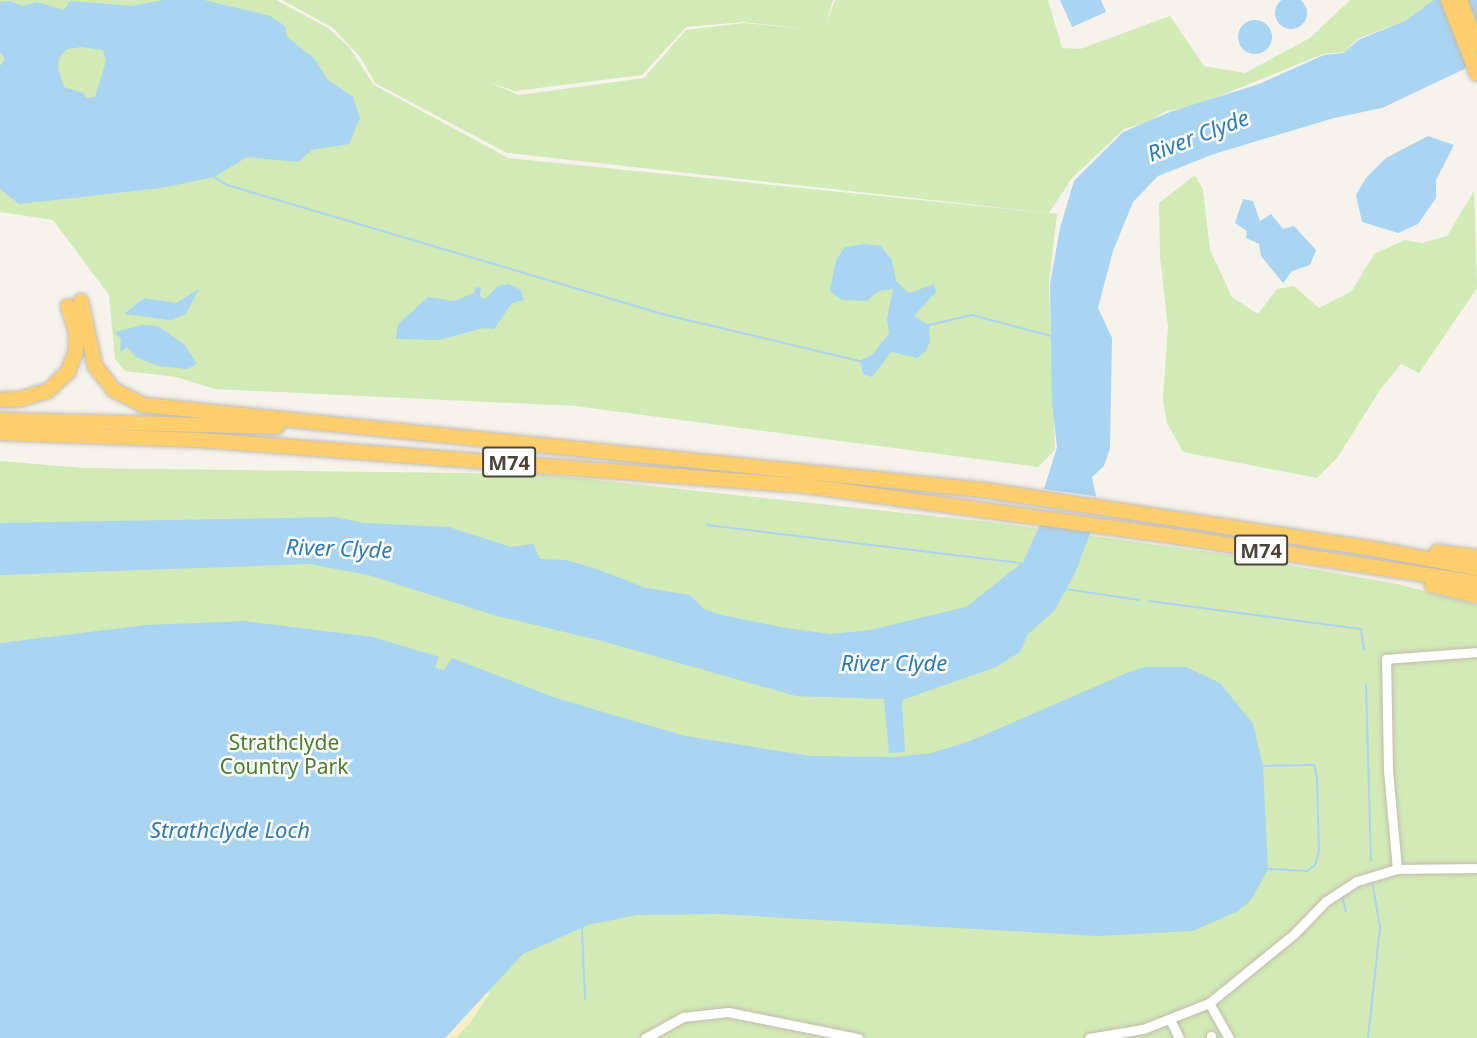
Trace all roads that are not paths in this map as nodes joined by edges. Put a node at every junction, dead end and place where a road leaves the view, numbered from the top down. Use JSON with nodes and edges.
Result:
{"nodes":[{"id":1,"x":1448,"y":0,"type":"edge"},
{"id":2,"x":1460,"y":0,"type":"edge"},
{"id":3,"x":1477,"y":45,"type":"edge"},
{"id":4,"x":1477,"y":74,"type":"edge"},
{"id":5,"x":0,"y":400,"type":"edge"},
{"id":6,"x":0,"y":420,"type":"edge"},
{"id":7,"x":375,"y":430,"type":"junction"},
{"id":8,"x":0,"y":433,"type":"edge"},
{"id":9,"x":1369,"y":548,"type":"junction"},
{"id":10,"x":1477,"y":557,"type":"edge"},
{"id":11,"x":1369,"y":568,"type":"junction"},
{"id":12,"x":1477,"y":568,"type":"edge"},
{"id":13,"x":1477,"y":583,"type":"edge"},
{"id":14,"x":1477,"y":596,"type":"edge"},
{"id":15,"x":1477,"y":652,"type":"edge"},
{"id":16,"x":1477,"y":868,"type":"edge"},
{"id":17,"x":1397,"y":869,"type":"junction"},
{"id":18,"x":1209,"y":1003,"type":"junction"},
{"id":19,"x":1170,"y":1020,"type":"junction"},
{"id":20,"x":645,"y":1038,"type":"edge"},
{"id":21,"x":858,"y":1038,"type":"edge"},
{"id":22,"x":1089,"y":1038,"type":"edge"},
{"id":23,"x":1182,"y":1038,"type":"edge"},
{"id":24,"x":1229,"y":1038,"type":"edge"}],
"edges":[{"from":1,"to":4,"type":"highway"},
{"from":2,"to":3,"type":"highway"},
{"from":5,"to":7,"type":"highway"},
{"from":6,"to":7,"type":"highway","number":"M74"},
{"from":7,"to":9,"type":"highway","number":"M74"},
{"from":8,"to":11,"type":"highway","number":"M74"},
{"from":9,"to":10,"type":"highway"},
{"from":9,"to":12,"type":"highway","number":"M74"},
{"from":11,"to":13,"type":"highway","number":"M74"},
{"from":11,"to":14,"type":"highway"},
{"from":15,"to":17,"type":"street"},
{"from":16,"to":17,"type":"street"},
{"from":17,"to":18,"type":"street"},
{"from":18,"to":19,"type":"street"},
{"from":18,"to":24,"type":"street"},
{"from":19,"to":22,"type":"street"},
{"from":19,"to":23,"type":"street"},
{"from":20,"to":21,"type":"street"}]}
